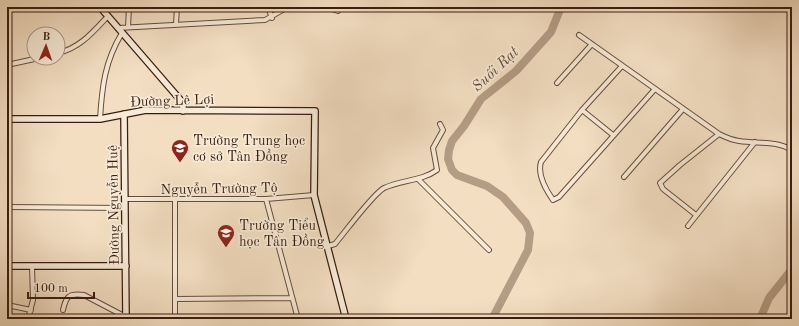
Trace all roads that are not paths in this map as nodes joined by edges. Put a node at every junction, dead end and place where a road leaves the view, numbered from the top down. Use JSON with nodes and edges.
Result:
{"nodes":[{"id":1,"x":100,"y":7,"type":"edge"},
{"id":2,"x":129,"y":7,"type":"edge"},
{"id":3,"x":177,"y":7,"type":"edge"},
{"id":4,"x":268,"y":7,"type":"edge"},
{"id":5,"x":288,"y":7,"type":"edge"},
{"id":6,"x":326,"y":7,"type":"edge"},
{"id":7,"x":338,"y":11,"type":"dead end"},
{"id":8,"x":108,"y":16,"type":"junction"},
{"id":9,"x":272,"y":18,"type":"junction"},
{"id":10,"x":176,"y":24,"type":"junction"},
{"id":11,"x":128,"y":26,"type":"junction"},
{"id":12,"x":118,"y":28,"type":"junction"},
{"id":13,"x":122,"y":33,"type":"junction"},
{"id":14,"x":579,"y":35,"type":"dead end"},
{"id":15,"x":592,"y":44,"type":"junction"},
{"id":16,"x":66,"y":51,"type":"edge"},
{"id":17,"x":26,"y":61,"type":"edge"},
{"id":18,"x":7,"y":65,"type":"edge"},
{"id":19,"x":622,"y":66,"type":"junction"},
{"id":20,"x":557,"y":83,"type":"dead end"},
{"id":21,"x":655,"y":89,"type":"junction"},
{"id":22,"x":684,"y":109,"type":"junction"},
{"id":23,"x":582,"y":110,"type":"junction"},
{"id":24,"x":183,"y":111,"type":"junction"},
{"id":25,"x":124,"y":114,"type":"junction"},
{"id":26,"x":7,"y":119,"type":"edge"},
{"id":27,"x":100,"y":119,"type":"junction"},
{"id":28,"x":440,"y":124,"type":"dead end"},
{"id":29,"x":718,"y":134,"type":"junction"},
{"id":30,"x":613,"y":135,"type":"junction"},
{"id":31,"x":755,"y":142,"type":"junction"},
{"id":32,"x":792,"y":150,"type":"edge"},
{"id":33,"x":624,"y":177,"type":"dead end"},
{"id":34,"x":418,"y":179,"type":"junction"},
{"id":35,"x":314,"y":195,"type":"junction"},
{"id":36,"x":125,"y":199,"type":"junction"},
{"id":37,"x":175,"y":200,"type":"junction"},
{"id":38,"x":266,"y":200,"type":"junction"},
{"id":39,"x":7,"y":207,"type":"edge"},
{"id":40,"x":125,"y":208,"type":"junction"},
{"id":41,"x":696,"y":215,"type":"junction"},
{"id":42,"x":688,"y":226,"type":"dead end"},
{"id":43,"x":328,"y":246,"type":"junction"},
{"id":44,"x":489,"y":250,"type":"dead end"},
{"id":45,"x":7,"y":266,"type":"edge"},
{"id":46,"x":32,"y":266,"type":"junction"},
{"id":47,"x":126,"y":266,"type":"junction"},
{"id":48,"x":291,"y":298,"type":"junction"},
{"id":49,"x":175,"y":299,"type":"junction"},
{"id":50,"x":7,"y":306,"type":"edge"},
{"id":51,"x":31,"y":310,"type":"junction"},
{"id":52,"x":63,"y":310,"type":"dead end"},
{"id":53,"x":126,"y":318,"type":"edge"},
{"id":54,"x":28,"y":319,"type":"edge"},
{"id":55,"x":175,"y":319,"type":"edge"},
{"id":56,"x":298,"y":319,"type":"edge"},
{"id":57,"x":346,"y":319,"type":"edge"},
{"id":58,"x":354,"y":319,"type":"edge"},
{"id":59,"x":358,"y":319,"type":"edge"}],
"edges":[{"from":1,"to":8,"type":"street"},
{"from":2,"to":11,"type":"street"},
{"from":3,"to":10,"type":"street"},
{"from":4,"to":9,"type":"street"},
{"from":5,"to":9,"type":"street"},
{"from":6,"to":7,"type":"street"},
{"from":8,"to":12,"type":"street"},
{"from":8,"to":16,"type":"street"},
{"from":9,"to":10,"type":"street"},
{"from":10,"to":11,"type":"street"},
{"from":11,"to":12,"type":"street"},
{"from":12,"to":13,"type":"street"},
{"from":13,"to":24,"type":"street"},
{"from":13,"to":27,"type":"street"},
{"from":14,"to":15,"type":"street"},
{"from":15,"to":19,"type":"street"},
{"from":15,"to":20,"type":"street"},
{"from":17,"to":18,"type":"street"},
{"from":19,"to":21,"type":"street"},
{"from":19,"to":23,"type":"street"},
{"from":21,"to":22,"type":"street"},
{"from":21,"to":30,"type":"street"},
{"from":22,"to":29,"type":"street"},
{"from":22,"to":33,"type":"street"},
{"from":23,"to":30,"type":"street"},
{"from":23,"to":30,"type":"street"},
{"from":24,"to":25,"type":"street","name":"Đường Lê Lợi"},
{"from":24,"to":35,"type":"street","name":"Đường Lê Lợi"},
{"from":25,"to":27,"type":"street","name":"Đường Lê Lợi"},
{"from":25,"to":36,"type":"street","name":"Đường Nguyễn Huệ"},
{"from":26,"to":27,"type":"street","name":"Đường Lê Lợi"},
{"from":28,"to":34,"type":"street"},
{"from":29,"to":31,"type":"street"},
{"from":29,"to":41,"type":"street"},
{"from":31,"to":32,"type":"street"},
{"from":31,"to":41,"type":"street"},
{"from":34,"to":43,"type":"street"},
{"from":34,"to":44,"type":"street"},
{"from":35,"to":38,"type":"street","name":"Nguyễn Trường Tộ"},
{"from":35,"to":43,"type":"street"},
{"from":36,"to":37,"type":"street","name":"Nguyễn Trường Tộ"},
{"from":36,"to":40,"type":"street","name":"Đường Nguyễn Huệ"},
{"from":37,"to":38,"type":"street","name":"Nguyễn Trường Tộ"},
{"from":37,"to":49,"type":"street"},
{"from":38,"to":48,"type":"street"},
{"from":39,"to":40,"type":"street"},
{"from":40,"to":47,"type":"street","name":"Đường Nguyễn Huệ"},
{"from":41,"to":42,"type":"street"},
{"from":43,"to":57,"type":"street"},
{"from":45,"to":46,"type":"street"},
{"from":46,"to":47,"type":"street"},
{"from":46,"to":51,"type":"street"},
{"from":47,"to":53,"type":"street","name":"Đường Nguyễn Huệ"},
{"from":48,"to":49,"type":"street"},
{"from":48,"to":56,"type":"street"},
{"from":49,"to":55,"type":"street"},
{"from":50,"to":51,"type":"street"},
{"from":51,"to":54,"type":"street"},
{"from":52,"to":53,"type":"street"},
{"from":58,"to":59,"type":"street"}]}
